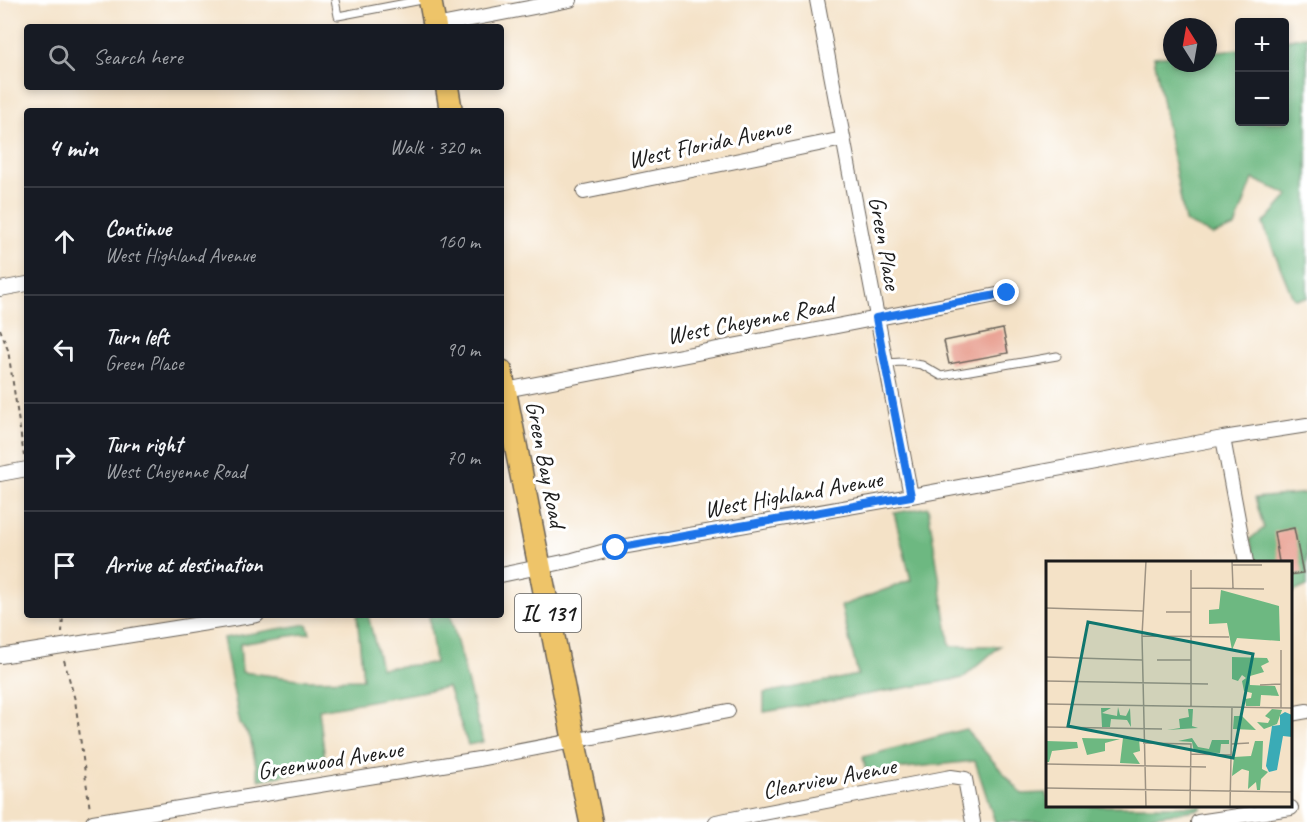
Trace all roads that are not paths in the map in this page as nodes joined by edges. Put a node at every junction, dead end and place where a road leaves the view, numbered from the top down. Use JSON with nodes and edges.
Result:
{"nodes":[{"id":1,"x":335,"y":0,"type":"edge"},
{"id":2,"x":422,"y":0,"type":"edge"},
{"id":3,"x":430,"y":0,"type":"edge"},
{"id":4,"x":570,"y":0,"type":"edge"},
{"id":5,"x":817,"y":0,"type":"edge"},
{"id":6,"x":435,"y":24,"type":"edge"},
{"id":7,"x":445,"y":24,"type":"edge"},
{"id":8,"x":448,"y":90,"type":"edge"},
{"id":9,"x":450,"y":108,"type":"edge"},
{"id":10,"x":843,"y":139,"type":"junction"},
{"id":11,"x":584,"y":192,"type":"dead end"},
{"id":12,"x":24,"y":285,"type":"edge"},
{"id":13,"x":0,"y":289,"type":"edge"},
{"id":14,"x":1007,"y":293,"type":"dead end"},
{"id":15,"x":876,"y":318,"type":"junction"},
{"id":16,"x":1057,"y":356,"type":"dead end"},
{"id":17,"x":886,"y":363,"type":"junction"},
{"id":18,"x":504,"y":384,"type":"edge"},
{"id":19,"x":504,"y":394,"type":"edge"},
{"id":20,"x":1307,"y":424,"type":"edge"},
{"id":21,"x":1223,"y":438,"type":"junction"},
{"id":22,"x":24,"y":469,"type":"edge"},
{"id":23,"x":0,"y":474,"type":"edge"},
{"id":24,"x":911,"y":496,"type":"junction"},
{"id":25,"x":1246,"y":561,"type":"edge"},
{"id":26,"x":539,"y":567,"type":"junction"},
{"id":27,"x":504,"y":574,"type":"edge"},
{"id":28,"x":238,"y":618,"type":"edge"},
{"id":29,"x":0,"y":656,"type":"edge"},
{"id":30,"x":728,"y":711,"type":"dead end"},
{"id":31,"x":1307,"y":711,"type":"edge"},
{"id":32,"x":1292,"y":714,"type":"edge"},
{"id":33,"x":574,"y":741,"type":"junction"},
{"id":34,"x":1280,"y":807,"type":"edge"},
{"id":35,"x":1291,"y":807,"type":"edge"},
{"id":36,"x":92,"y":817,"type":"edge"},
{"id":37,"x":591,"y":822,"type":"edge"},
{"id":38,"x":716,"y":822,"type":"edge"},
{"id":39,"x":973,"y":822,"type":"edge"},
{"id":40,"x":1198,"y":822,"type":"edge"},
{"id":41,"x":1294,"y":822,"type":"edge"}],
"edges":[{"from":1,"to":2,"type":"lane"},
{"from":3,"to":6,"type":"main road"},
{"from":4,"to":7,"type":"street"},
{"from":5,"to":10,"type":"street","name":"Green Place"},
{"from":8,"to":9,"type":"main road"},
{"from":10,"to":11,"type":"street","name":"West Florida Avenue"},
{"from":10,"to":15,"type":"street","name":"Green Place"},
{"from":12,"to":13,"type":"street"},
{"from":14,"to":15,"type":"street","name":"West Cheyenne Road"},
{"from":15,"to":17,"type":"street","name":"Green Place"},
{"from":15,"to":18,"type":"street","name":"West Cheyenne Road"},
{"from":16,"to":17,"type":"lane"},
{"from":17,"to":24,"type":"street","name":"Green Place"},
{"from":19,"to":26,"type":"main road","name":"Green Bay Road","number":"IL 131"},
{"from":20,"to":21,"type":"street","name":"West Highland Avenue"},
{"from":21,"to":24,"type":"street","name":"West Highland Avenue"},
{"from":21,"to":25,"type":"street"},
{"from":22,"to":23,"type":"street"},
{"from":24,"to":26,"type":"street","name":"West Highland Avenue"},
{"from":26,"to":27,"type":"street","name":"West Highland Avenue"},
{"from":26,"to":33,"type":"main road","number":"IL 131"},
{"from":28,"to":29,"type":"street"},
{"from":30,"to":33,"type":"street","name":"Greenwood Avenue"},
{"from":31,"to":32,"type":"street"},
{"from":33,"to":36,"type":"street","name":"Greenwood Avenue"},
{"from":33,"to":37,"type":"main road","number":"IL 131"},
{"from":34,"to":40,"type":"street"},
{"from":35,"to":41,"type":"street"},
{"from":38,"to":39,"type":"street","name":"Clearview Avenue"}]}
